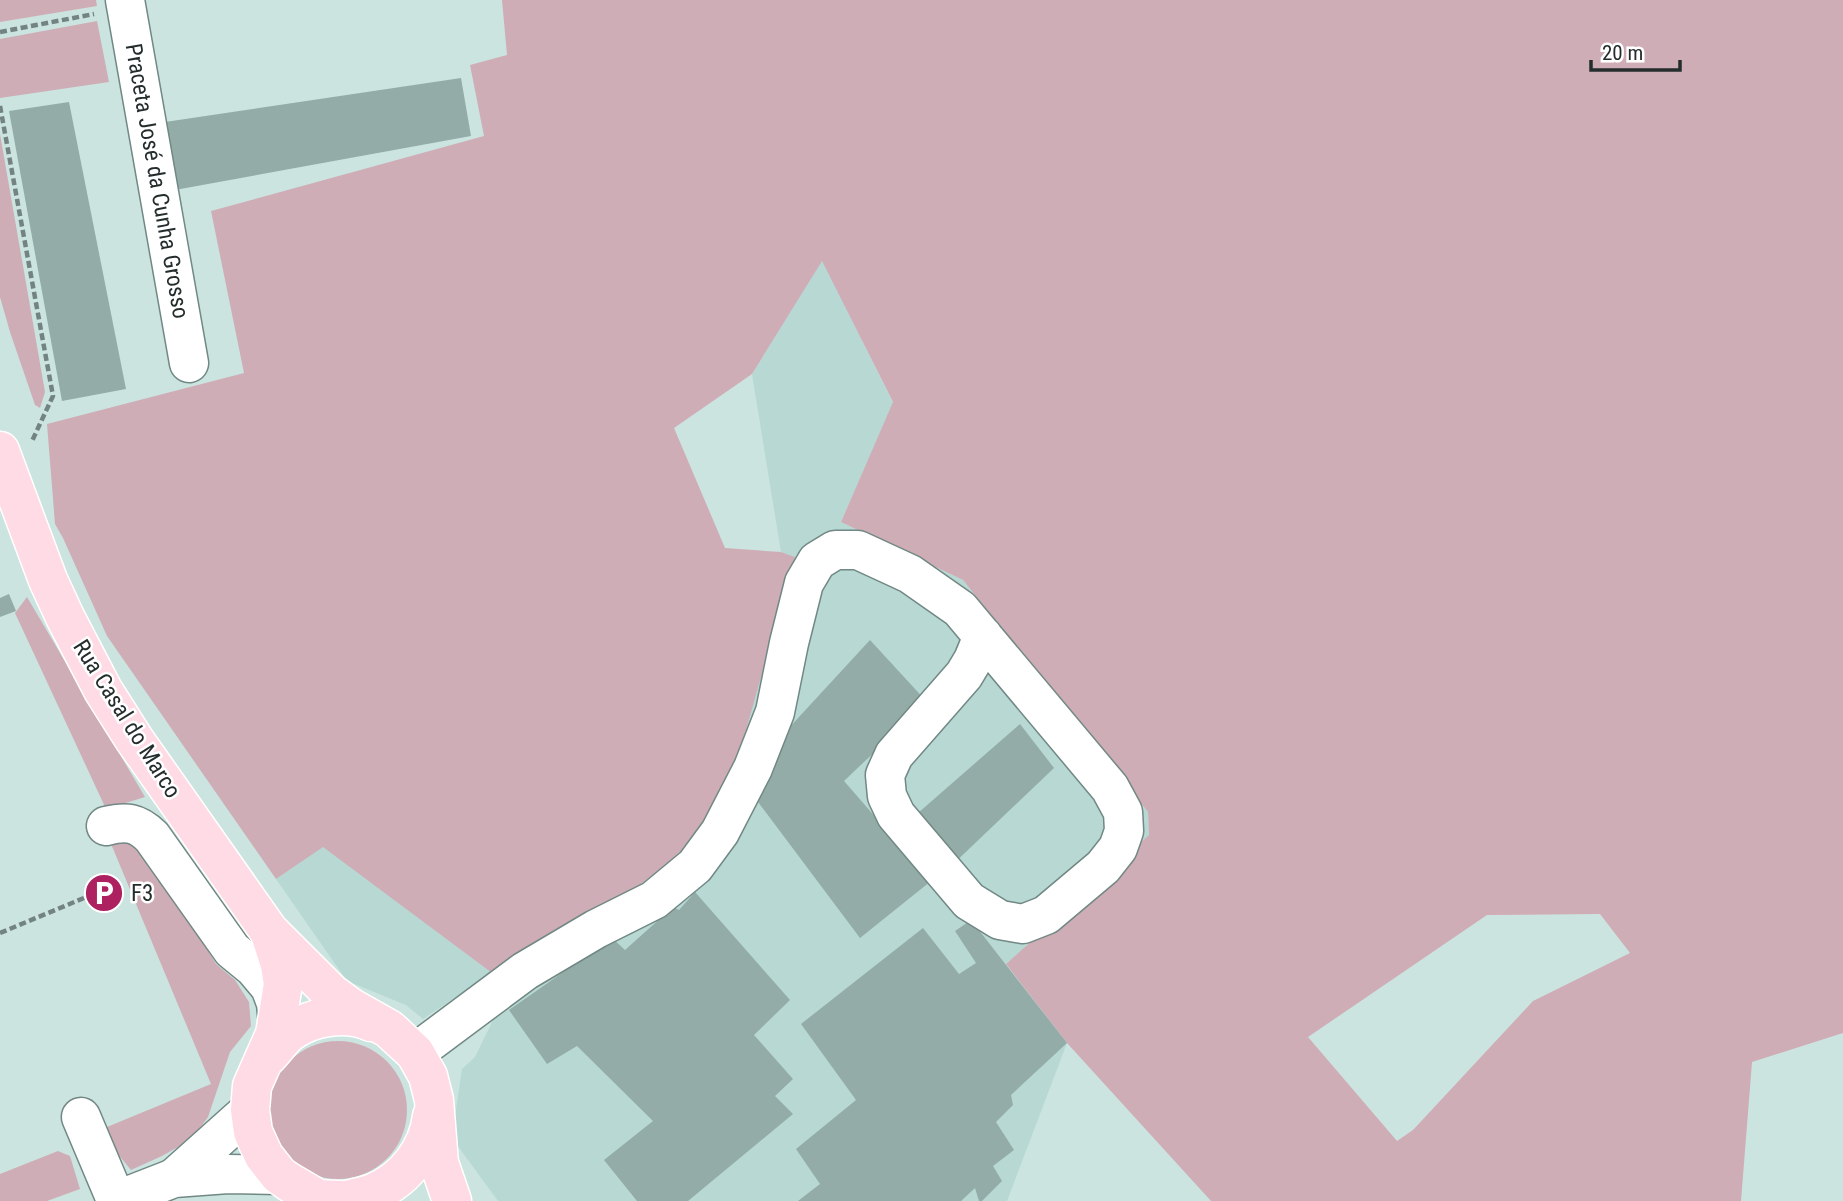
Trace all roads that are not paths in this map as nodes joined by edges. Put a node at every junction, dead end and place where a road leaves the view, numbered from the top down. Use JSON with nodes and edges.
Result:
{"nodes":[{"id":1,"x":115,"y":6,"type":"edge"},
{"id":2,"x":190,"y":363,"type":"dead end"},
{"id":3,"x":3,"y":459,"type":"edge"},
{"id":4,"x":983,"y":636,"type":"junction"},
{"id":5,"x":106,"y":826,"type":"dead end"},
{"id":6,"x":269,"y":931,"type":"junction"},
{"id":7,"x":278,"y":1024,"type":"junction"},
{"id":8,"x":402,"y":1041,"type":"junction"},
{"id":9,"x":263,"y":1061,"type":"junction"},
{"id":10,"x":434,"y":1100,"type":"junction"},
{"id":11,"x":250,"y":1110,"type":"junction"},
{"id":12,"x":81,"y":1117,"type":"dead end"},
{"id":13,"x":279,"y":1175,"type":"junction"},
{"id":14,"x":174,"y":1178,"type":"junction"},
{"id":15,"x":346,"y":1200,"type":"edge"},
{"id":16,"x":115,"y":1201,"type":"edge"},
{"id":17,"x":362,"y":1201,"type":"edge"},
{"id":18,"x":452,"y":1201,"type":"edge"}],
"edges":[{"from":1,"to":2,"type":"street","name":"Praceta José da Cunha Grosso"},
{"from":3,"to":6,"type":"main road","name":"Rua Casal do Marco"},
{"from":4,"to":4,"type":"street"},
{"from":4,"to":8,"type":"street"},
{"from":5,"to":7,"type":"street"},
{"from":6,"to":7,"type":"main road","name":"Rua Casal do Marco"},
{"from":6,"to":8,"type":"main road","name":"Rua Casal do Marco"},
{"from":7,"to":9,"type":"main road","name":"Rua Casal do Marco"},
{"from":8,"to":9,"type":"main road","name":"Rua Casal do Marco"},
{"from":8,"to":10,"type":"main road","name":"Rua Casal do Marco"},
{"from":9,"to":11,"type":"main road","name":"Rua Casal do Marco"},
{"from":10,"to":15,"type":"main road","name":"Rua Casal do Marco"},
{"from":10,"to":18,"type":"main road","name":"Rua Casal do Marco"},
{"from":11,"to":13,"type":"main road","name":"Rua Casal do Marco"},
{"from":11,"to":14,"type":"street"},
{"from":12,"to":16,"type":"street"},
{"from":13,"to":14,"type":"street"},
{"from":13,"to":15,"type":"main road","name":"Rua Casal do Marco"},
{"from":14,"to":16,"type":"street"},
{"from":15,"to":17,"type":"main road","name":"Rua Casal do Marco"}]}
